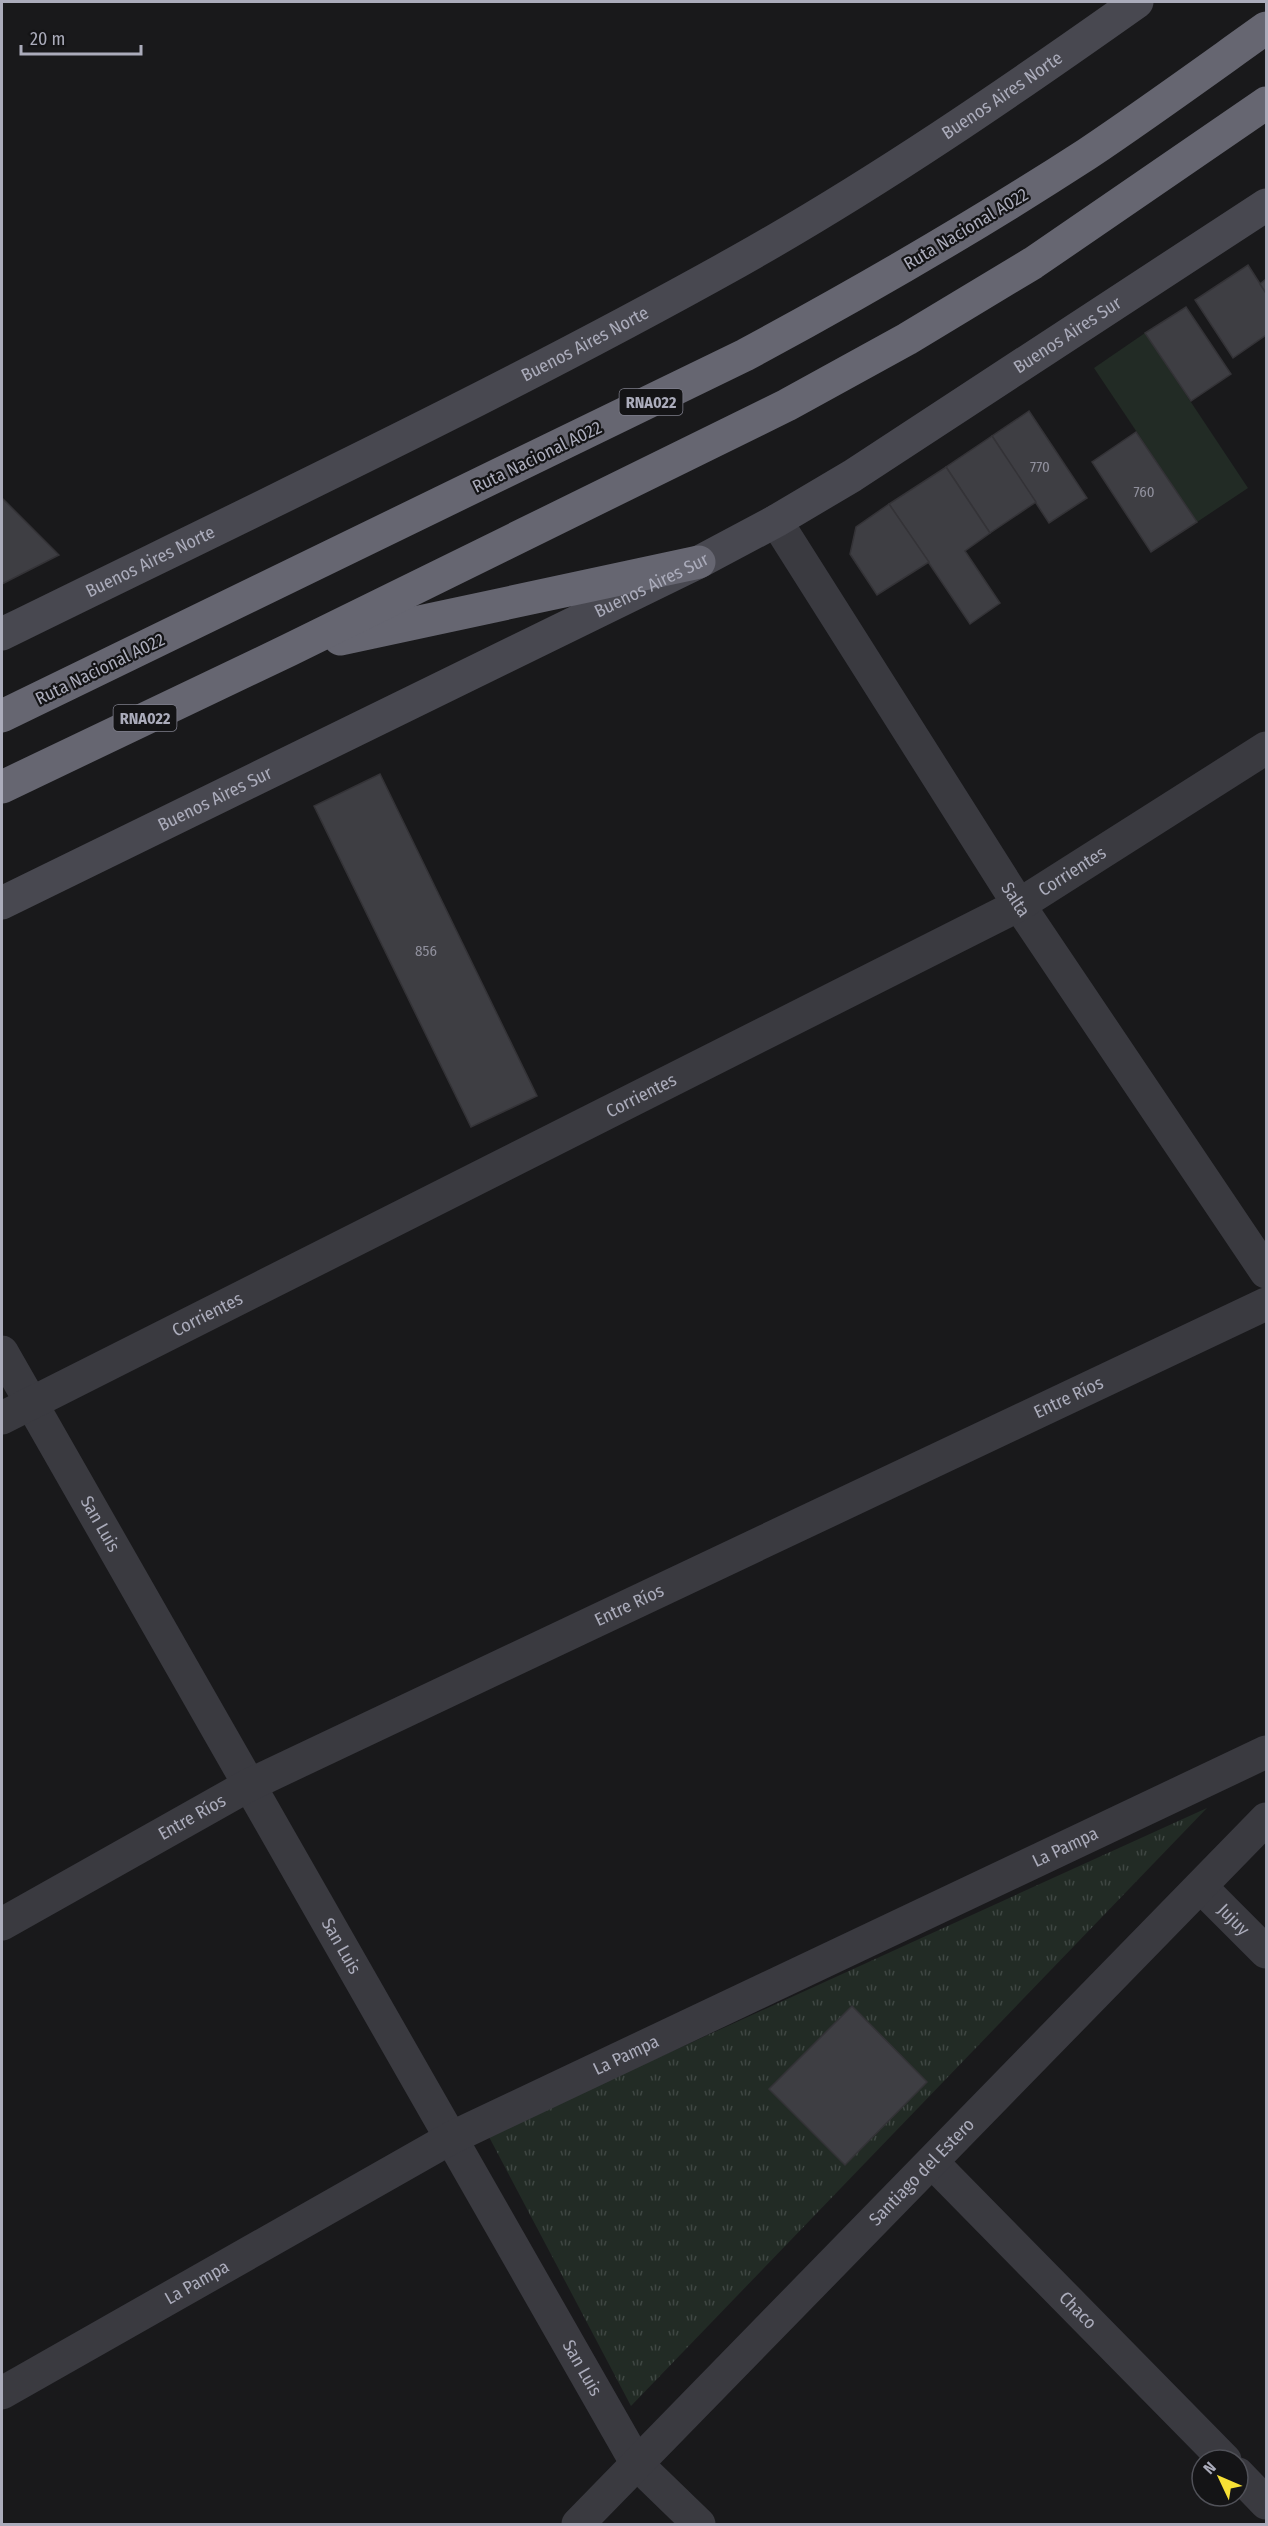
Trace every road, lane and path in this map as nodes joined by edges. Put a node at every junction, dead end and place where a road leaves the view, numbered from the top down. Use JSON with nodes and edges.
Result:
{"nodes":[{"id":1,"x":1137,"y":2,"type":"edge"},
{"id":2,"x":1266,"y":28,"type":"edge"},
{"id":3,"x":1266,"y":103,"type":"edge"},
{"id":4,"x":1266,"y":205,"type":"edge"},
{"id":5,"x":776,"y":521,"type":"junction"},
{"id":6,"x":699,"y":562,"type":"junction"},
{"id":7,"x":2,"y":634,"type":"edge"},
{"id":8,"x":289,"y":650,"type":"junction"},
{"id":9,"x":2,"y":716,"type":"edge"},
{"id":10,"x":1266,"y":748,"type":"edge"},
{"id":11,"x":2,"y":787,"type":"edge"},
{"id":12,"x":2,"y":903,"type":"edge"},
{"id":13,"x":1019,"y":905,"type":"junction"},
{"id":14,"x":1266,"y":1272,"type":"edge"},
{"id":15,"x":1266,"y":1304,"type":"edge"},
{"id":16,"x":2,"y":1352,"type":"edge"},
{"id":17,"x":30,"y":1403,"type":"junction"},
{"id":18,"x":2,"y":1418,"type":"edge"},
{"id":19,"x":1266,"y":1752,"type":"edge"},
{"id":20,"x":249,"y":1785,"type":"junction"},
{"id":21,"x":1266,"y":1819,"type":"edge"},
{"id":22,"x":1201,"y":1887,"type":"junction"},
{"id":23,"x":2,"y":1924,"type":"edge"},
{"id":24,"x":1266,"y":1952,"type":"edge"},
{"id":25,"x":452,"y":2138,"type":"junction"},
{"id":26,"x":932,"y":2162,"type":"junction"},
{"id":27,"x":2,"y":2393,"type":"edge"},
{"id":28,"x":1213,"y":2448,"type":"edge"},
{"id":29,"x":637,"y":2464,"type":"junction"},
{"id":30,"x":1250,"y":2486,"type":"edge"},
{"id":31,"x":1266,"y":2503,"type":"edge"},
{"id":32,"x":578,"y":2524,"type":"edge"},
{"id":33,"x":699,"y":2524,"type":"edge"}],
"edges":[{"from":1,"to":7,"type":"main road","name":"Buenos Aires Norte"},
{"from":2,"to":9,"type":"highway","name":"Ruta Nacional A022","number":"RNA022"},
{"from":3,"to":8,"type":"highway","number":"RNA022"},
{"from":4,"to":5,"type":"main road","name":"Buenos Aires Sur"},
{"from":5,"to":6,"type":"main road","name":"Buenos Aires Sur"},
{"from":5,"to":13,"type":"street","name":"Salta"},
{"from":6,"to":8,"type":"highway"},
{"from":6,"to":12,"type":"main road","name":"Buenos Aires Sur"},
{"from":8,"to":11,"type":"highway","number":"RNA022"},
{"from":10,"to":13,"type":"street","name":"Corrientes"},
{"from":13,"to":14,"type":"street","name":"Salta"},
{"from":13,"to":17,"type":"street","name":"Corrientes"},
{"from":15,"to":20,"type":"street","name":"Entre Ríos"},
{"from":16,"to":17,"type":"street","name":"San Luis"},
{"from":17,"to":18,"type":"street","name":"Corrientes"},
{"from":17,"to":20,"type":"street","name":"San Luis"},
{"from":19,"to":25,"type":"street","name":"La Pampa"},
{"from":20,"to":23,"type":"street","name":"Entre Ríos"},
{"from":20,"to":25,"type":"street","name":"San Luis"},
{"from":21,"to":22,"type":"street","name":"Santiago del Estero"},
{"from":22,"to":24,"type":"street","name":"Jujuy"},
{"from":22,"to":26,"type":"street","name":"Santiago del Estero"},
{"from":25,"to":27,"type":"street","name":"La Pampa"},
{"from":25,"to":29,"type":"street","name":"San Luis"},
{"from":26,"to":28,"type":"street","name":"Chaco"},
{"from":26,"to":29,"type":"street","name":"Santiago del Estero"},
{"from":29,"to":32,"type":"street","name":"Santiago del Estero"},
{"from":29,"to":33,"type":"street","name":"San Luis"},
{"from":30,"to":31,"type":"street"}]}
